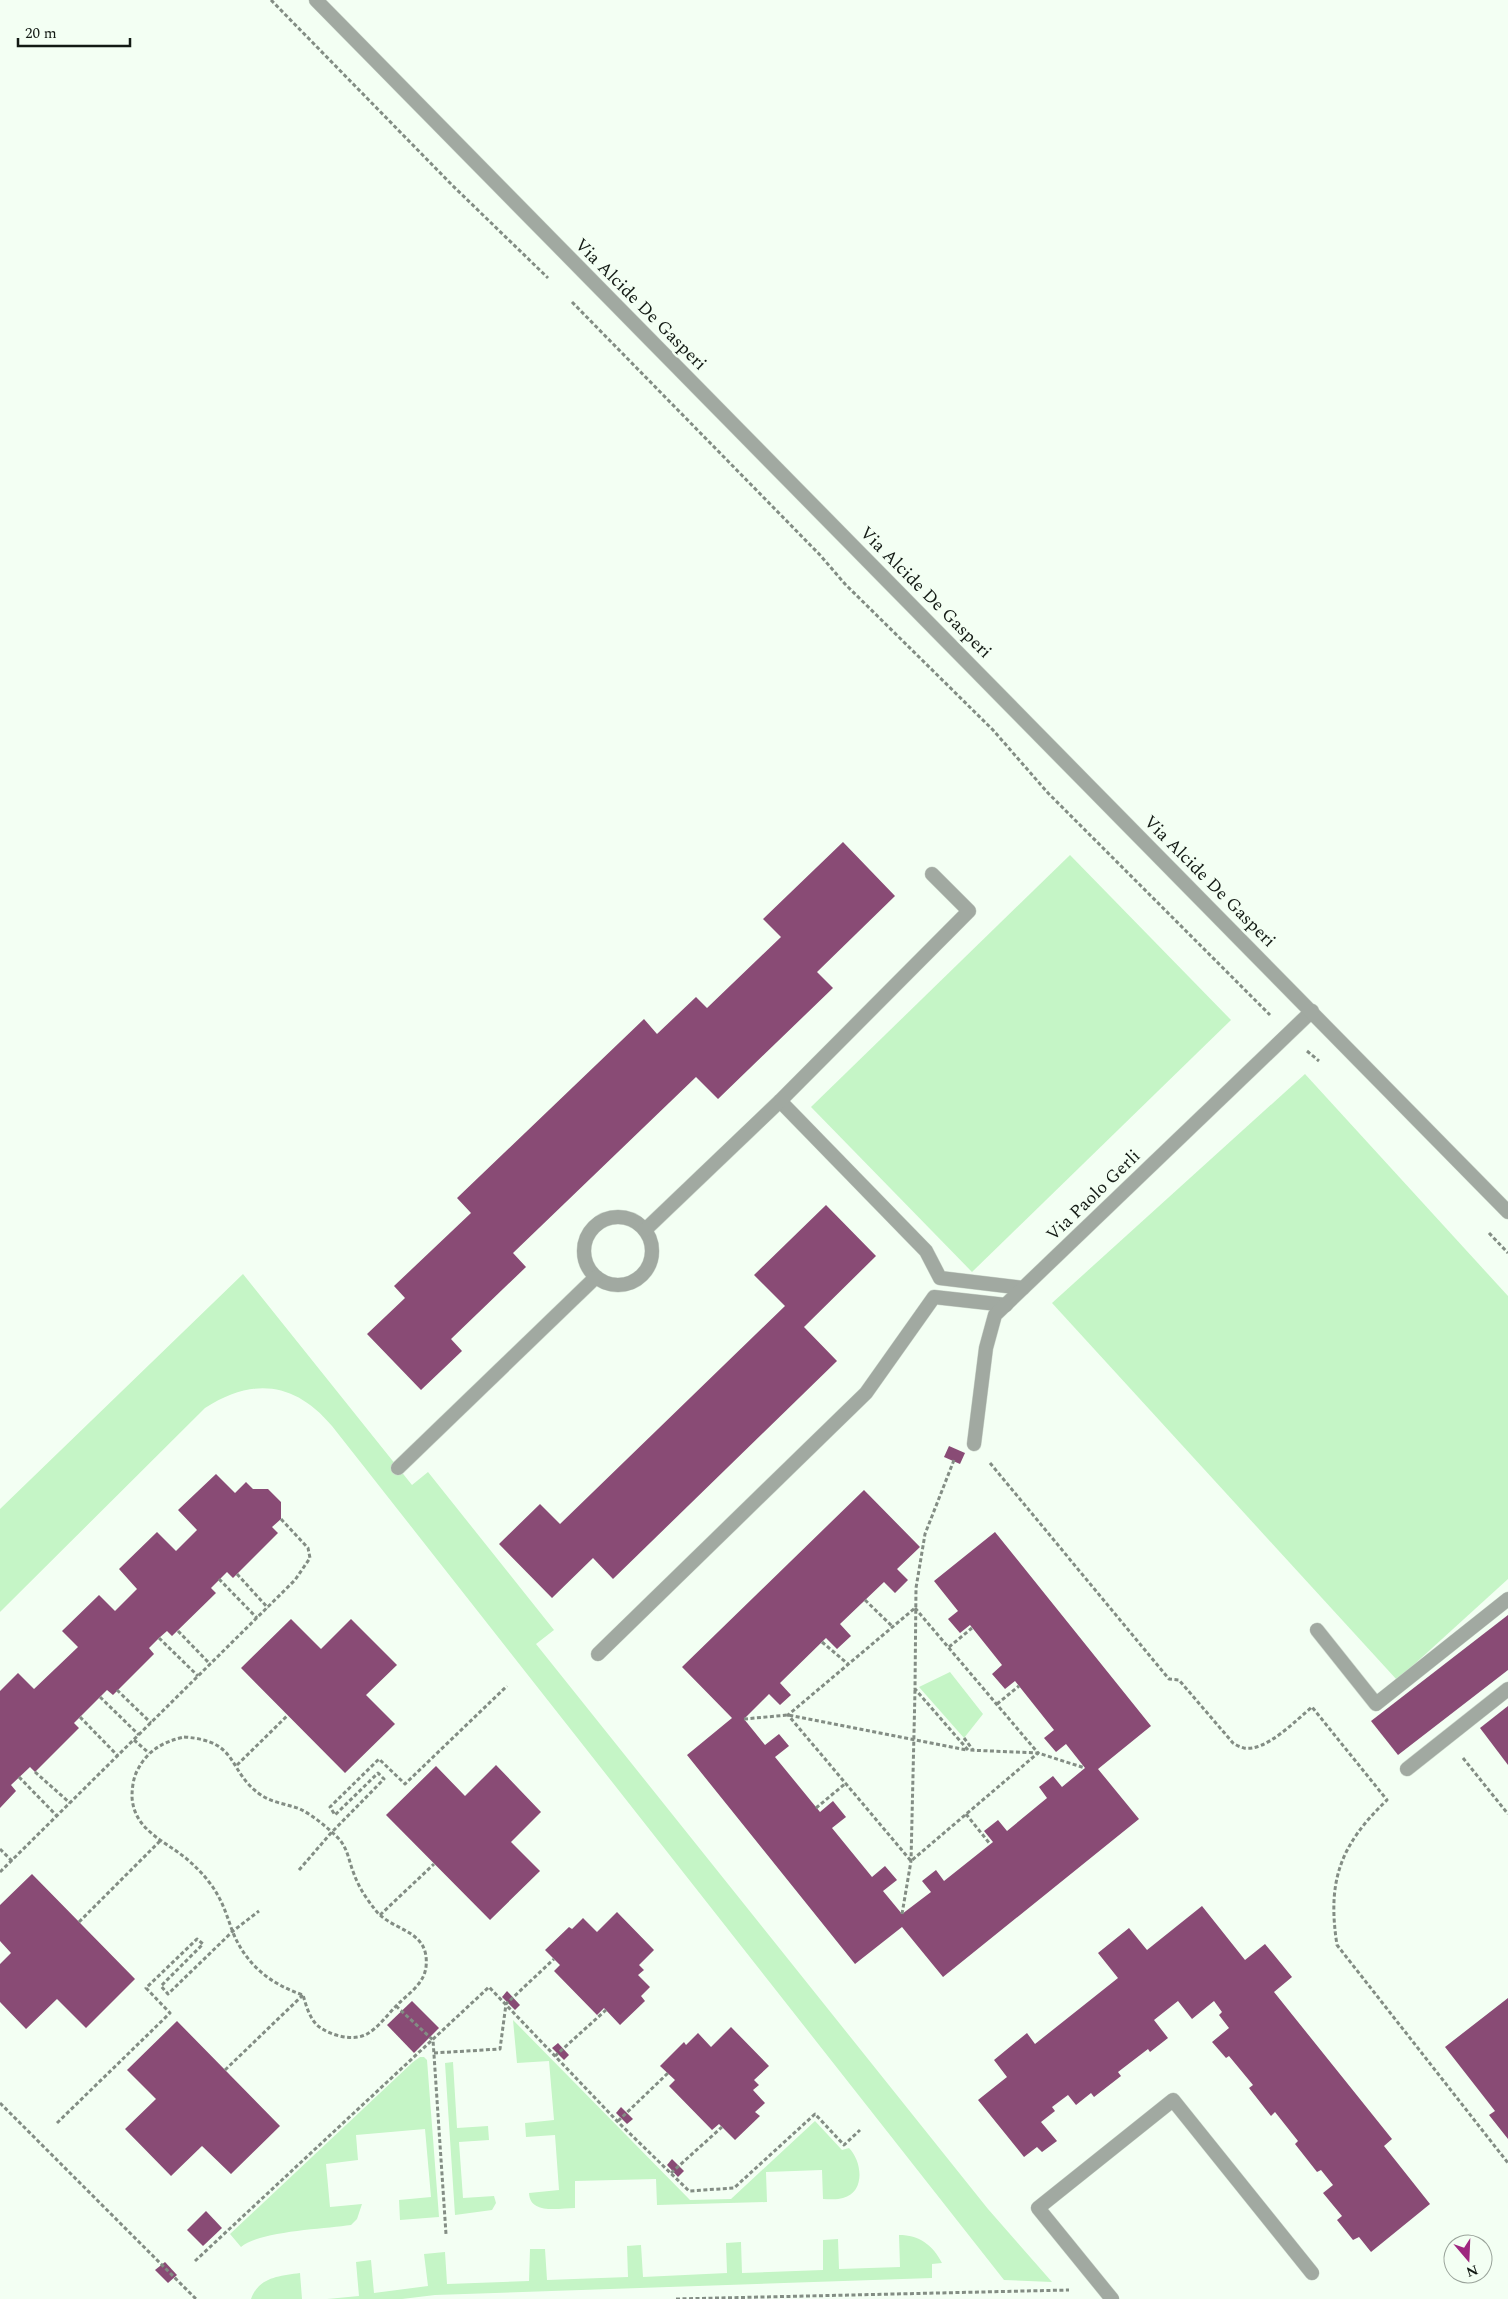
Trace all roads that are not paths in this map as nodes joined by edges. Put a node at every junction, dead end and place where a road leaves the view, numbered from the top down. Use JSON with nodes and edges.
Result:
{"nodes":[{"id":1,"x":316,"y":0,"type":"edge"},
{"id":2,"x":932,"y":874,"type":"dead end"},
{"id":3,"x":1312,"y":1011,"type":"junction"},
{"id":4,"x":780,"y":1101,"type":"junction"},
{"id":5,"x":1508,"y":1212,"type":"edge"},
{"id":6,"x":645,"y":1230,"type":"junction"},
{"id":7,"x":596,"y":1277,"type":"junction"},
{"id":8,"x":940,"y":1278,"type":"junction"},
{"id":9,"x":1023,"y":1288,"type":"junction"},
{"id":10,"x":934,"y":1296,"type":"junction"},
{"id":11,"x":1006,"y":1305,"type":"junction"},
{"id":12,"x":974,"y":1444,"type":"road end"},
{"id":13,"x":398,"y":1468,"type":"dead end"},
{"id":14,"x":1508,"y":1599,"type":"edge"},
{"id":15,"x":1317,"y":1630,"type":"dead end"},
{"id":16,"x":598,"y":1654,"type":"dead end"},
{"id":17,"x":1508,"y":1689,"type":"edge"},
{"id":18,"x":1407,"y":1769,"type":"dead end"},
{"id":19,"x":1312,"y":2272,"type":"dead end"},
{"id":20,"x":1109,"y":2295,"type":"edge"}],
"edges":[{"from":1,"to":3,"type":"street","name":"Via Alcide De Gasperi"},
{"from":2,"to":4,"type":"street"},
{"from":3,"to":5,"type":"street","name":"Via Alcide De Gasperi"},
{"from":3,"to":9,"type":"street","name":"Via Paolo Gerli"},
{"from":4,"to":6,"type":"street"},
{"from":4,"to":8,"type":"street"},
{"from":6,"to":7,"type":"street"},
{"from":6,"to":7,"type":"street"},
{"from":7,"to":13,"type":"street"},
{"from":8,"to":9,"type":"street"},
{"from":8,"to":10,"type":"street"},
{"from":9,"to":11,"type":"street","name":"Via Paolo Gerli"},
{"from":10,"to":11,"type":"street"},
{"from":10,"to":16,"type":"street"},
{"from":11,"to":12,"type":"street","name":"Via Paolo Gerli"},
{"from":14,"to":15,"type":"street"},
{"from":17,"to":18,"type":"street"},
{"from":19,"to":20,"type":"street"}]}
